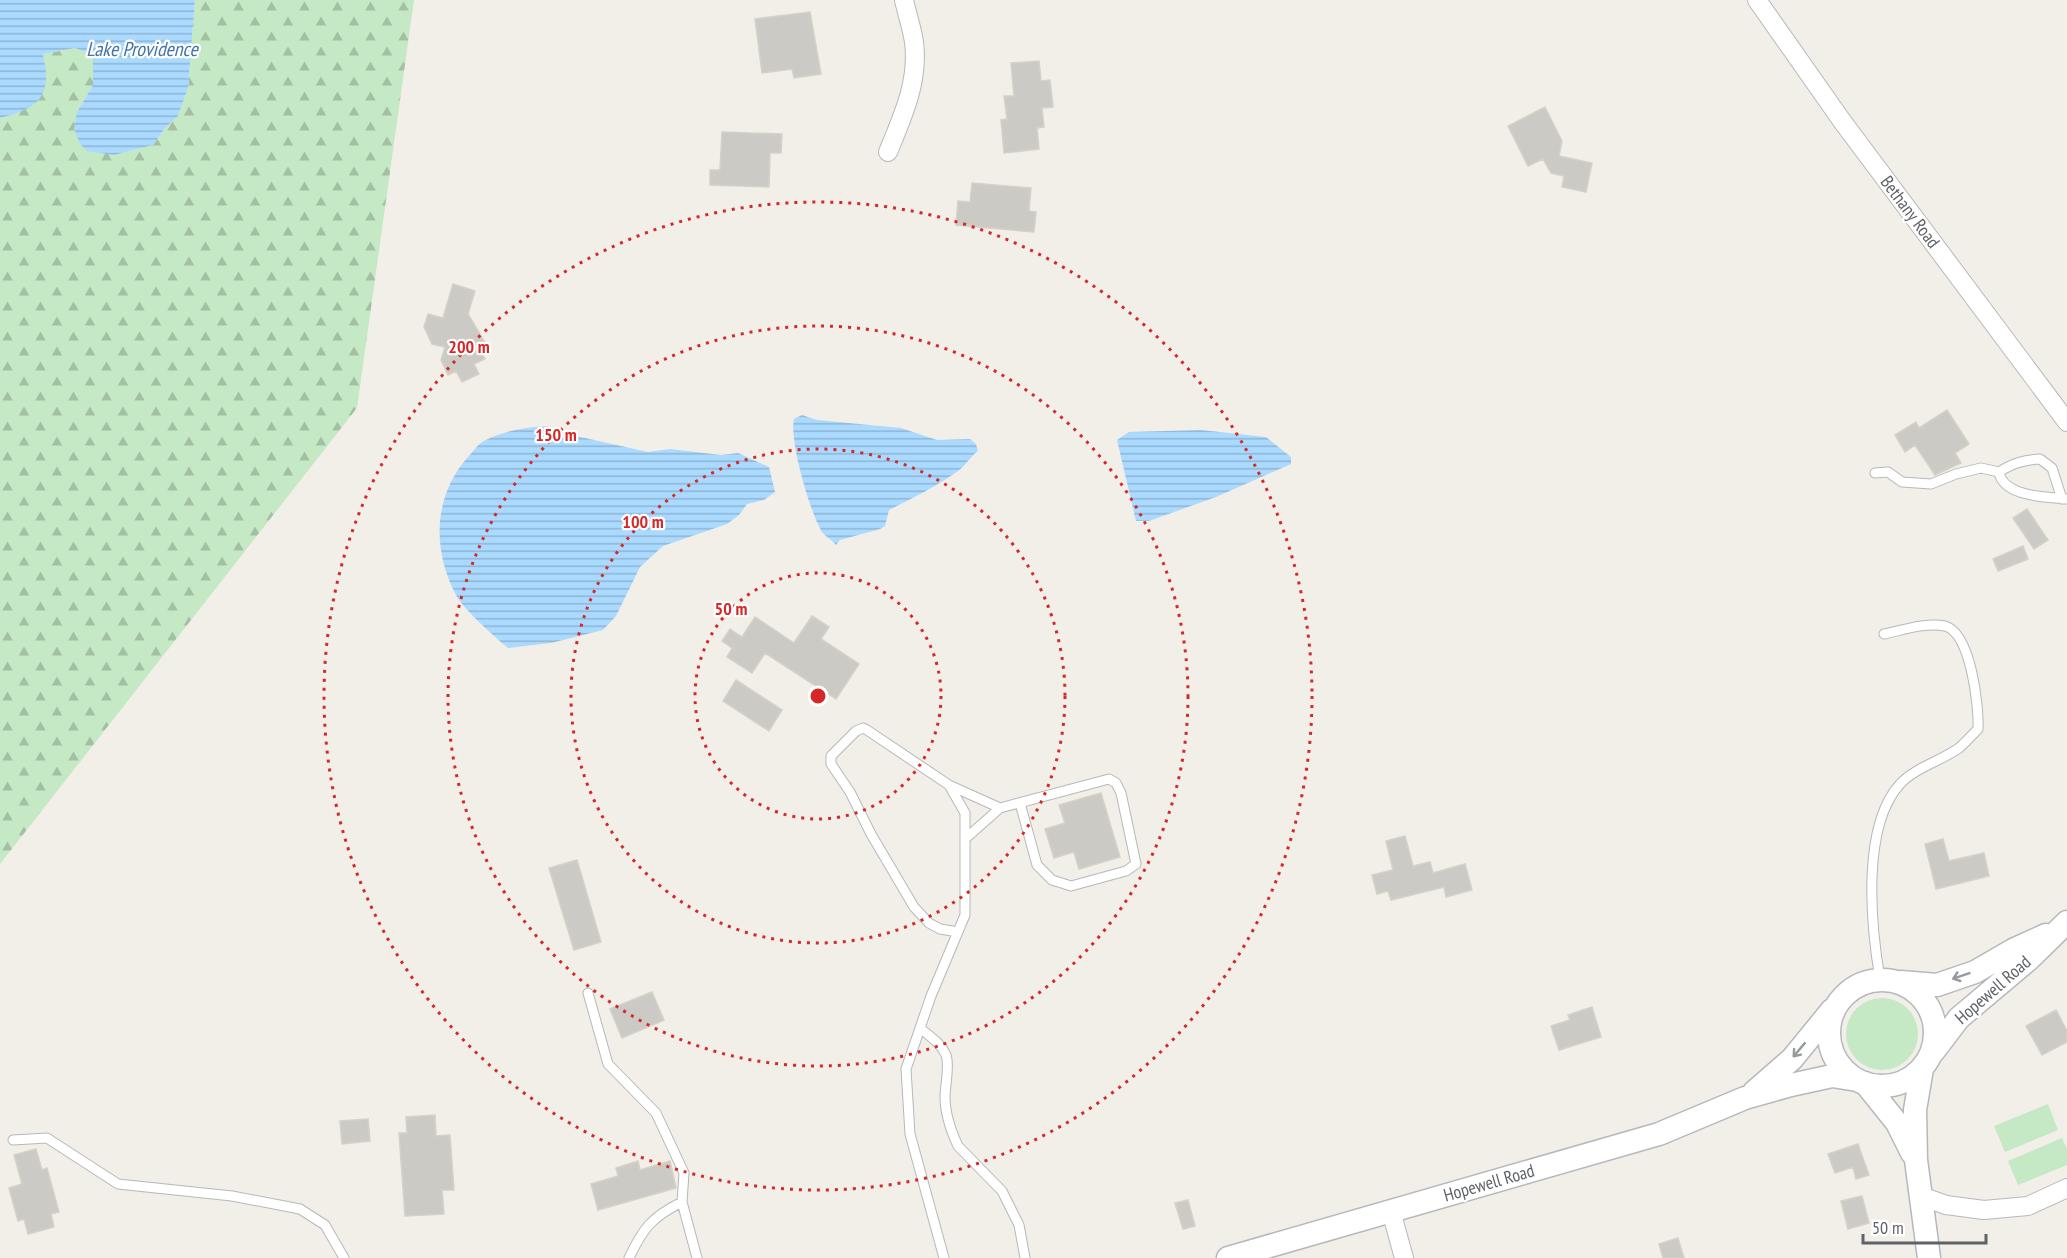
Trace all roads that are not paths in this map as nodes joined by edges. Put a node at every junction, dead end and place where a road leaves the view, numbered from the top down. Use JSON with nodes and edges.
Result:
{"nodes":[{"id":1,"x":904,"y":0,"type":"edge"},
{"id":2,"x":1757,"y":0,"type":"edge"},
{"id":3,"x":888,"y":152,"type":"dead end"},
{"id":4,"x":2067,"y":422,"type":"edge"},
{"id":5,"x":1999,"y":472,"type":"junction"},
{"id":6,"x":1875,"y":473,"type":"dead end"},
{"id":7,"x":2065,"y":499,"type":"edge"},
{"id":8,"x":1884,"y":634,"type":"dead end"},
{"id":9,"x":949,"y":785,"type":"junction"},
{"id":10,"x":1020,"y":803,"type":"junction"},
{"id":11,"x":1000,"y":808,"type":"junction"},
{"id":12,"x":965,"y":839,"type":"junction"},
{"id":13,"x":2062,"y":926,"type":"edge"},
{"id":14,"x":958,"y":932,"type":"junction"},
{"id":15,"x":1889,"y":980,"type":"junction"},
{"id":16,"x":588,"y":993,"type":"dead end"},
{"id":17,"x":1837,"y":1005,"type":"junction"},
{"id":18,"x":920,"y":1028,"type":"junction"},
{"id":19,"x":1927,"y":1061,"type":"junction"},
{"id":20,"x":1861,"y":1082,"type":"junction"},
{"id":21,"x":1745,"y":1098,"type":"junction"},
{"id":22,"x":14,"y":1140,"type":"dead end"},
{"id":23,"x":1916,"y":1160,"type":"junction"},
{"id":24,"x":2067,"y":1188,"type":"edge"},
{"id":25,"x":1921,"y":1196,"type":"junction"},
{"id":26,"x":681,"y":1202,"type":"junction"},
{"id":27,"x":1391,"y":1211,"type":"junction"},
{"id":28,"x":344,"y":1258,"type":"edge"},
{"id":29,"x":629,"y":1258,"type":"edge"},
{"id":30,"x":697,"y":1258,"type":"edge"},
{"id":31,"x":944,"y":1258,"type":"edge"},
{"id":32,"x":1025,"y":1258,"type":"edge"},
{"id":33,"x":1228,"y":1258,"type":"edge"},
{"id":34,"x":1404,"y":1258,"type":"edge"},
{"id":35,"x":1929,"y":1258,"type":"edge"}],
"edges":[{"from":1,"to":3,"type":"street"},
{"from":2,"to":4,"type":"street","name":"Bethany Road"},
{"from":5,"to":6,"type":"lane"},
{"from":5,"to":7,"type":"lane"},
{"from":5,"to":7,"type":"lane"},
{"from":8,"to":15,"type":"lane"},
{"from":9,"to":11,"type":"lane"},
{"from":9,"to":12,"type":"lane"},
{"from":9,"to":14,"type":"lane"},
{"from":10,"to":10,"type":"lane"},
{"from":10,"to":11,"type":"lane"},
{"from":11,"to":12,"type":"lane"},
{"from":12,"to":14,"type":"lane"},
{"from":13,"to":15,"type":"street","name":"Hopewell Road","one_way":true},
{"from":13,"to":19,"type":"street","name":"Hopewell Road"},
{"from":14,"to":18,"type":"lane"},
{"from":15,"to":17,"type":"street"},
{"from":15,"to":19,"type":"street"},
{"from":16,"to":26,"type":"lane"},
{"from":17,"to":20,"type":"street"},
{"from":17,"to":21,"type":"street","name":"Hopewell Road","one_way":true},
{"from":18,"to":31,"type":"lane"},
{"from":18,"to":32,"type":"lane"},
{"from":19,"to":20,"type":"street"},
{"from":19,"to":23,"type":"street"},
{"from":20,"to":21,"type":"street","name":"Hopewell Road"},
{"from":20,"to":23,"type":"street"},
{"from":21,"to":27,"type":"street","name":"Hopewell Road"},
{"from":22,"to":28,"type":"lane"},
{"from":23,"to":25,"type":"street"},
{"from":24,"to":25,"type":"street"},
{"from":25,"to":35,"type":"street"},
{"from":26,"to":29,"type":"lane"},
{"from":26,"to":30,"type":"lane"},
{"from":27,"to":33,"type":"street","name":"Hopewell Road"},
{"from":27,"to":34,"type":"street"}]}
